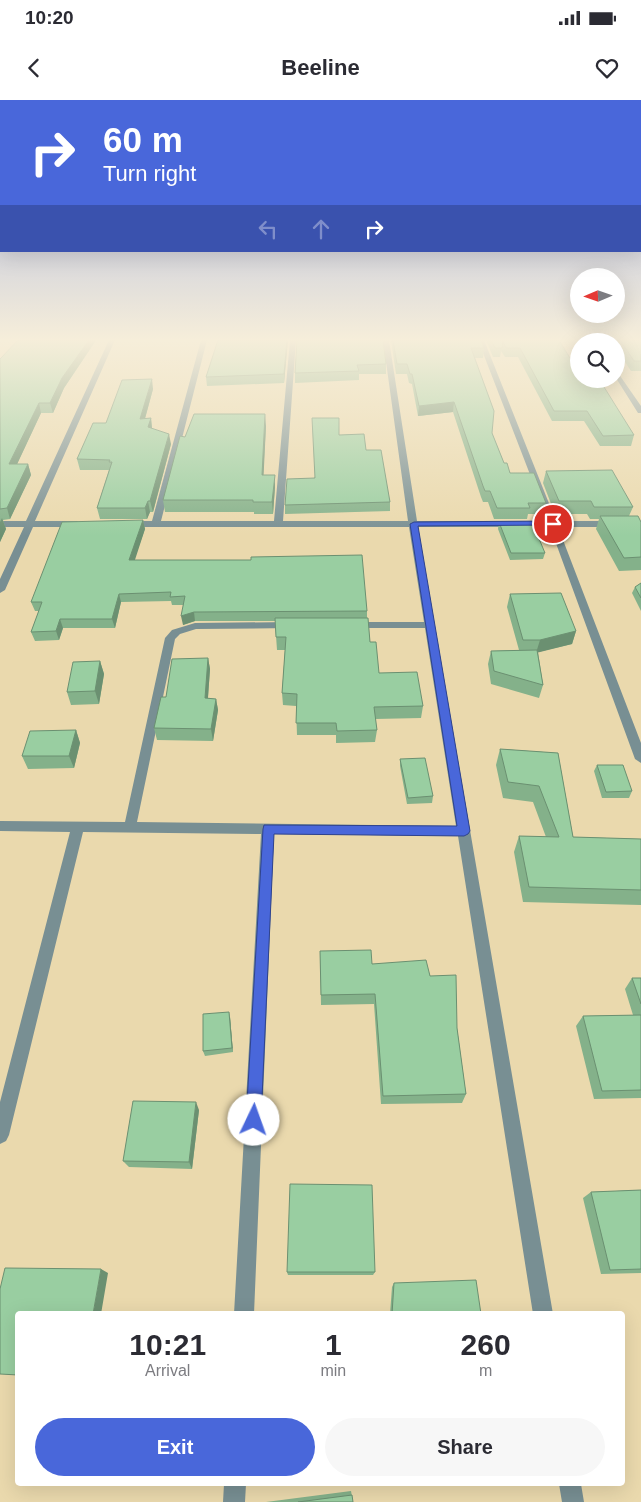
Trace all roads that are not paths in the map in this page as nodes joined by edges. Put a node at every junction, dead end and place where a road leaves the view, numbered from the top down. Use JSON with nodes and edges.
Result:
{"nodes":[{"id":1,"x":82,"y":405,"type":"edge"},
{"id":2,"x":187,"y":405,"type":"edge"},
{"id":3,"x":288,"y":405,"type":"edge"},
{"id":4,"x":396,"y":405,"type":"edge"},
{"id":5,"x":507,"y":405,"type":"edge"},
{"id":6,"x":0,"y":524,"type":"edge"},
{"id":7,"x":29,"y":524,"type":"junction"},
{"id":8,"x":88,"y":524,"type":"edge"},
{"id":9,"x":117,"y":524,"type":"edge"},
{"id":10,"x":156,"y":524,"type":"junction"},
{"id":11,"x":278,"y":524,"type":"junction"},
{"id":12,"x":414,"y":524,"type":"junction"},
{"id":13,"x":553,"y":524,"type":"junction"},
{"id":14,"x":641,"y":524,"type":"edge"},
{"id":15,"x":0,"y":590,"type":"edge"},
{"id":16,"x":430,"y":624,"type":"junction"},
{"id":17,"x":304,"y":625,"type":"edge"},
{"id":18,"x":343,"y":625,"type":"edge"},
{"id":19,"x":641,"y":759,"type":"edge"},
{"id":20,"x":0,"y":826,"type":"edge"},
{"id":21,"x":78,"y":827,"type":"junction"},
{"id":22,"x":130,"y":827,"type":"junction"},
{"id":23,"x":268,"y":829,"type":"junction"},
{"id":24,"x":464,"y":831,"type":"junction"},
{"id":25,"x":0,"y":1135,"type":"edge"},
{"id":26,"x":244,"y":1311,"type":"edge"},
{"id":27,"x":543,"y":1311,"type":"edge"},
{"id":28,"x":235,"y":1486,"type":"edge"},
{"id":29,"x":570,"y":1486,"type":"edge"},
{"id":30,"x":234,"y":1502,"type":"edge"},
{"id":31,"x":573,"y":1502,"type":"edge"}],
"edges":[{"from":1,"to":7,"type":"street"},
{"from":2,"to":10,"type":"street"},
{"from":3,"to":11,"type":"street"},
{"from":4,"to":12,"type":"street"},
{"from":5,"to":13,"type":"street"},
{"from":6,"to":7,"type":"street"},
{"from":7,"to":8,"type":"street"},
{"from":7,"to":15,"type":"street"},
{"from":9,"to":10,"type":"street"},
{"from":10,"to":11,"type":"street"},
{"from":11,"to":12,"type":"street"},
{"from":12,"to":13,"type":"street"},
{"from":12,"to":16,"type":"street"},
{"from":13,"to":14,"type":"street"},
{"from":13,"to":19,"type":"street"},
{"from":16,"to":18,"type":"street"},
{"from":16,"to":24,"type":"street"},
{"from":17,"to":22,"type":"street"},
{"from":20,"to":21,"type":"street"},
{"from":21,"to":22,"type":"street"},
{"from":21,"to":25,"type":"street"},
{"from":22,"to":23,"type":"street"},
{"from":23,"to":24,"type":"street"},
{"from":23,"to":26,"type":"street"},
{"from":24,"to":27,"type":"street"},
{"from":28,"to":30,"type":"street"},
{"from":29,"to":31,"type":"street"}]}
